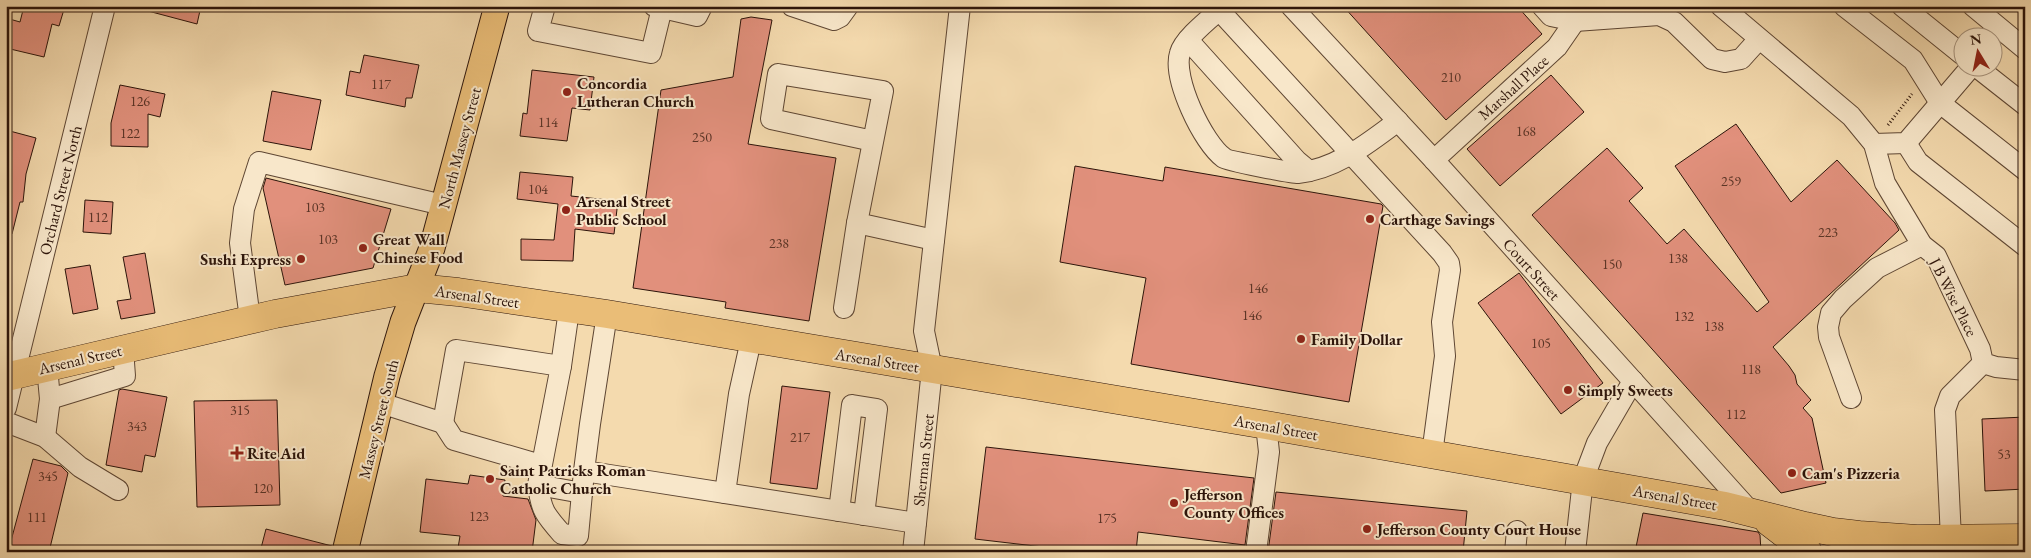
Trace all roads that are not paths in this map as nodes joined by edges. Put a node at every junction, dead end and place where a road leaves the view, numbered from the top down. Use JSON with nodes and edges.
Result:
{"nodes":[{"id":1,"x":105,"y":6,"type":"edge"},
{"id":2,"x":497,"y":6,"type":"edge"},
{"id":3,"x":545,"y":6,"type":"edge"},
{"id":4,"x":702,"y":6,"type":"edge"},
{"id":5,"x":792,"y":6,"type":"edge"},
{"id":6,"x":848,"y":6,"type":"edge"},
{"id":7,"x":960,"y":6,"type":"edge"},
{"id":8,"x":1291,"y":6,"type":"edge"},
{"id":9,"x":1542,"y":6,"type":"edge"},
{"id":10,"x":1721,"y":6,"type":"edge"},
{"id":11,"x":1844,"y":6,"type":"edge"},
{"id":12,"x":1902,"y":6,"type":"edge"},
{"id":13,"x":1973,"y":6,"type":"edge"},
{"id":14,"x":658,"y":7,"type":"edge"},
{"id":15,"x":1222,"y":8,"type":"edge"},
{"id":16,"x":1578,"y":14,"type":"edge"},
{"id":17,"x":1759,"y":39,"type":"junction"},
{"id":18,"x":1188,"y":40,"type":"junction"},
{"id":19,"x":1954,"y":48,"type":"edge"},
{"id":20,"x":2025,"y":49,"type":"edge"},
{"id":21,"x":1961,"y":78,"type":"edge"},
{"id":22,"x":1991,"y":78,"type":"edge"},
{"id":23,"x":1940,"y":103,"type":"junction"},
{"id":24,"x":2025,"y":104,"type":"edge"},
{"id":25,"x":1398,"y":121,"type":"junction"},
{"id":26,"x":873,"y":141,"type":"junction"},
{"id":27,"x":1906,"y":143,"type":"junction"},
{"id":28,"x":1874,"y":144,"type":"junction"},
{"id":29,"x":1352,"y":155,"type":"junction"},
{"id":30,"x":1434,"y":160,"type":"junction"},
{"id":31,"x":2025,"y":170,"type":"edge"},
{"id":32,"x":1308,"y":171,"type":"junction"},
{"id":33,"x":443,"y":206,"type":"junction"},
{"id":34,"x":858,"y":223,"type":"junction"},
{"id":35,"x":934,"y":240,"type":"junction"},
{"id":36,"x":1922,"y":245,"type":"junction"},
{"id":37,"x":2025,"y":246,"type":"edge"},
{"id":38,"x":417,"y":288,"type":"junction"},
{"id":39,"x":844,"y":308,"type":"dead end"},
{"id":40,"x":569,"y":310,"type":"junction"},
{"id":41,"x":607,"y":314,"type":"junction"},
{"id":42,"x":250,"y":319,"type":"junction"},
{"id":43,"x":751,"y":340,"type":"junction"},
{"id":44,"x":123,"y":349,"type":"junction"},
{"id":45,"x":1984,"y":363,"type":"junction"},
{"id":46,"x":561,"y":366,"type":"junction"},
{"id":47,"x":47,"y":367,"type":"junction"},
{"id":48,"x":932,"y":369,"type":"junction"},
{"id":49,"x":2025,"y":370,"type":"edge"},
{"id":50,"x":10,"y":376,"type":"edge"},
{"id":51,"x":1634,"y":381,"type":"junction"},
{"id":52,"x":1851,"y":398,"type":"dead end"},
{"id":53,"x":50,"y":399,"type":"junction"},
{"id":54,"x":381,"y":404,"type":"junction"},
{"id":55,"x":6,"y":408,"type":"edge"},
{"id":56,"x":6,"y":422,"type":"edge"},
{"id":57,"x":444,"y":423,"type":"junction"},
{"id":58,"x":1266,"y":425,"type":"junction"},
{"id":59,"x":45,"y":437,"type":"junction"},
{"id":60,"x":1432,"y":454,"type":"junction"},
{"id":61,"x":541,"y":465,"type":"junction"},
{"id":62,"x":584,"y":471,"type":"junction"},
{"id":63,"x":1583,"y":480,"type":"junction"},
{"id":64,"x":538,"y":485,"type":"junction"},
{"id":65,"x":118,"y":490,"type":"dead end"},
{"id":66,"x":726,"y":493,"type":"junction"},
{"id":67,"x":582,"y":494,"type":"junction"},
{"id":68,"x":839,"y":511,"type":"junction"},
{"id":69,"x":1750,"y":511,"type":"junction"},
{"id":70,"x":864,"y":515,"type":"junction"},
{"id":71,"x":916,"y":523,"type":"junction"},
{"id":72,"x":1517,"y":530,"type":"dead end"},
{"id":73,"x":2025,"y":538,"type":"edge"},
{"id":74,"x":1917,"y":539,"type":"junction"},
{"id":75,"x":1951,"y":539,"type":"junction"},
{"id":76,"x":345,"y":552,"type":"edge"},
{"id":77,"x":913,"y":552,"type":"edge"},
{"id":78,"x":1256,"y":552,"type":"edge"},
{"id":79,"x":1515,"y":552,"type":"edge"},
{"id":80,"x":1575,"y":552,"type":"edge"},
{"id":81,"x":1808,"y":552,"type":"edge"},
{"id":82,"x":1867,"y":552,"type":"edge"},
{"id":83,"x":1888,"y":552,"type":"edge"}],
"edges":[{"from":1,"to":50,"type":"street","name":"Orchard Street North"},
{"from":2,"to":33,"type":"main road","name":"North Massey Street"},
{"from":3,"to":14,"type":"street"},
{"from":4,"to":14,"type":"street"},
{"from":5,"to":6,"type":"street"},
{"from":7,"to":35,"type":"street","name":"Sherman Street"},
{"from":8,"to":25,"type":"street","name":"Court Street"},
{"from":9,"to":16,"type":"street"},
{"from":10,"to":17,"type":"street"},
{"from":11,"to":23,"type":"street"},
{"from":12,"to":19,"type":"street"},
{"from":13,"to":20,"type":"street"},
{"from":15,"to":18,"type":"street"},
{"from":15,"to":29,"type":"street"},
{"from":16,"to":17,"type":"street"},
{"from":16,"to":30,"type":"street","name":"Marshall Place"},
{"from":17,"to":28,"type":"street"},
{"from":18,"to":32,"type":"street"},
{"from":18,"to":32,"type":"street"},
{"from":21,"to":23,"type":"street"},
{"from":22,"to":24,"type":"street"},
{"from":23,"to":27,"type":"street"},
{"from":23,"to":31,"type":"street"},
{"from":25,"to":29,"type":"street"},
{"from":25,"to":30,"type":"street","name":"Court Street"},
{"from":26,"to":26,"type":"street"},
{"from":26,"to":34,"type":"street"},
{"from":27,"to":28,"type":"street"},
{"from":27,"to":37,"type":"street"},
{"from":28,"to":36,"type":"street","name":"J B Wise Place"},
{"from":29,"to":32,"type":"street"},
{"from":29,"to":60,"type":"street"},
{"from":30,"to":51,"type":"street","name":"Court Street"},
{"from":33,"to":38,"type":"main road","name":"North Massey Street"},
{"from":33,"to":42,"type":"street"},
{"from":34,"to":35,"type":"street"},
{"from":34,"to":39,"type":"street"},
{"from":35,"to":48,"type":"street","name":"Sherman Street"},
{"from":36,"to":45,"type":"street","name":"J B Wise Place"},
{"from":36,"to":52,"type":"street"},
{"from":38,"to":40,"type":"highway","name":"Arsenal Street"},
{"from":38,"to":42,"type":"highway","name":"Arsenal Street"},
{"from":38,"to":54,"type":"main road","name":"Massey Street South"},
{"from":40,"to":41,"type":"highway","name":"Arsenal Street"},
{"from":40,"to":46,"type":"street"},
{"from":41,"to":43,"type":"highway","name":"Arsenal Street"},
{"from":41,"to":62,"type":"street"},
{"from":42,"to":44,"type":"highway","name":"Arsenal Street"},
{"from":43,"to":48,"type":"highway","name":"Arsenal Street"},
{"from":43,"to":66,"type":"street"},
{"from":44,"to":47,"type":"highway","name":"Arsenal Street"},
{"from":44,"to":53,"type":"street"},
{"from":45,"to":49,"type":"street"},
{"from":45,"to":75,"type":"street"},
{"from":46,"to":57,"type":"street"},
{"from":46,"to":61,"type":"street"},
{"from":47,"to":50,"type":"highway","name":"Arsenal Street"},
{"from":47,"to":53,"type":"street"},
{"from":48,"to":58,"type":"highway","name":"Arsenal Street"},
{"from":48,"to":71,"type":"street","name":"Sherman Street"},
{"from":50,"to":55,"type":"street","name":"Orchard Street North"},
{"from":51,"to":63,"type":"street"},
{"from":51,"to":69,"type":"street","name":"Court Street"},
{"from":53,"to":59,"type":"street"},
{"from":54,"to":57,"type":"street"},
{"from":54,"to":76,"type":"main road","name":"Massey Street South"},
{"from":56,"to":59,"type":"street"},
{"from":57,"to":61,"type":"street"},
{"from":58,"to":60,"type":"highway","name":"Arsenal Street"},
{"from":58,"to":78,"type":"street"},
{"from":59,"to":65,"type":"street"},
{"from":60,"to":63,"type":"highway","name":"Arsenal Street"},
{"from":61,"to":64,"type":"street"},
{"from":62,"to":66,"type":"street"},
{"from":62,"to":67,"type":"street"},
{"from":63,"to":69,"type":"highway","name":"Arsenal Street"},
{"from":63,"to":80,"type":"street"},
{"from":64,"to":67,"type":"street"},
{"from":64,"to":67,"type":"street"},
{"from":66,"to":68,"type":"street"},
{"from":68,"to":70,"type":"street"},
{"from":68,"to":70,"type":"street"},
{"from":69,"to":74,"type":"highway","name":"Arsenal Street"},
{"from":69,"to":81,"type":"highway"},
{"from":70,"to":71,"type":"street"},
{"from":71,"to":77,"type":"street","name":"Sherman Street"},
{"from":72,"to":79,"type":"street"},
{"from":73,"to":75,"type":"highway","name":"Arsenal Street"},
{"from":74,"to":75,"type":"highway","name":"Arsenal Street"},
{"from":74,"to":82,"type":"main road"},
{"from":74,"to":83,"type":"highway"}]}
